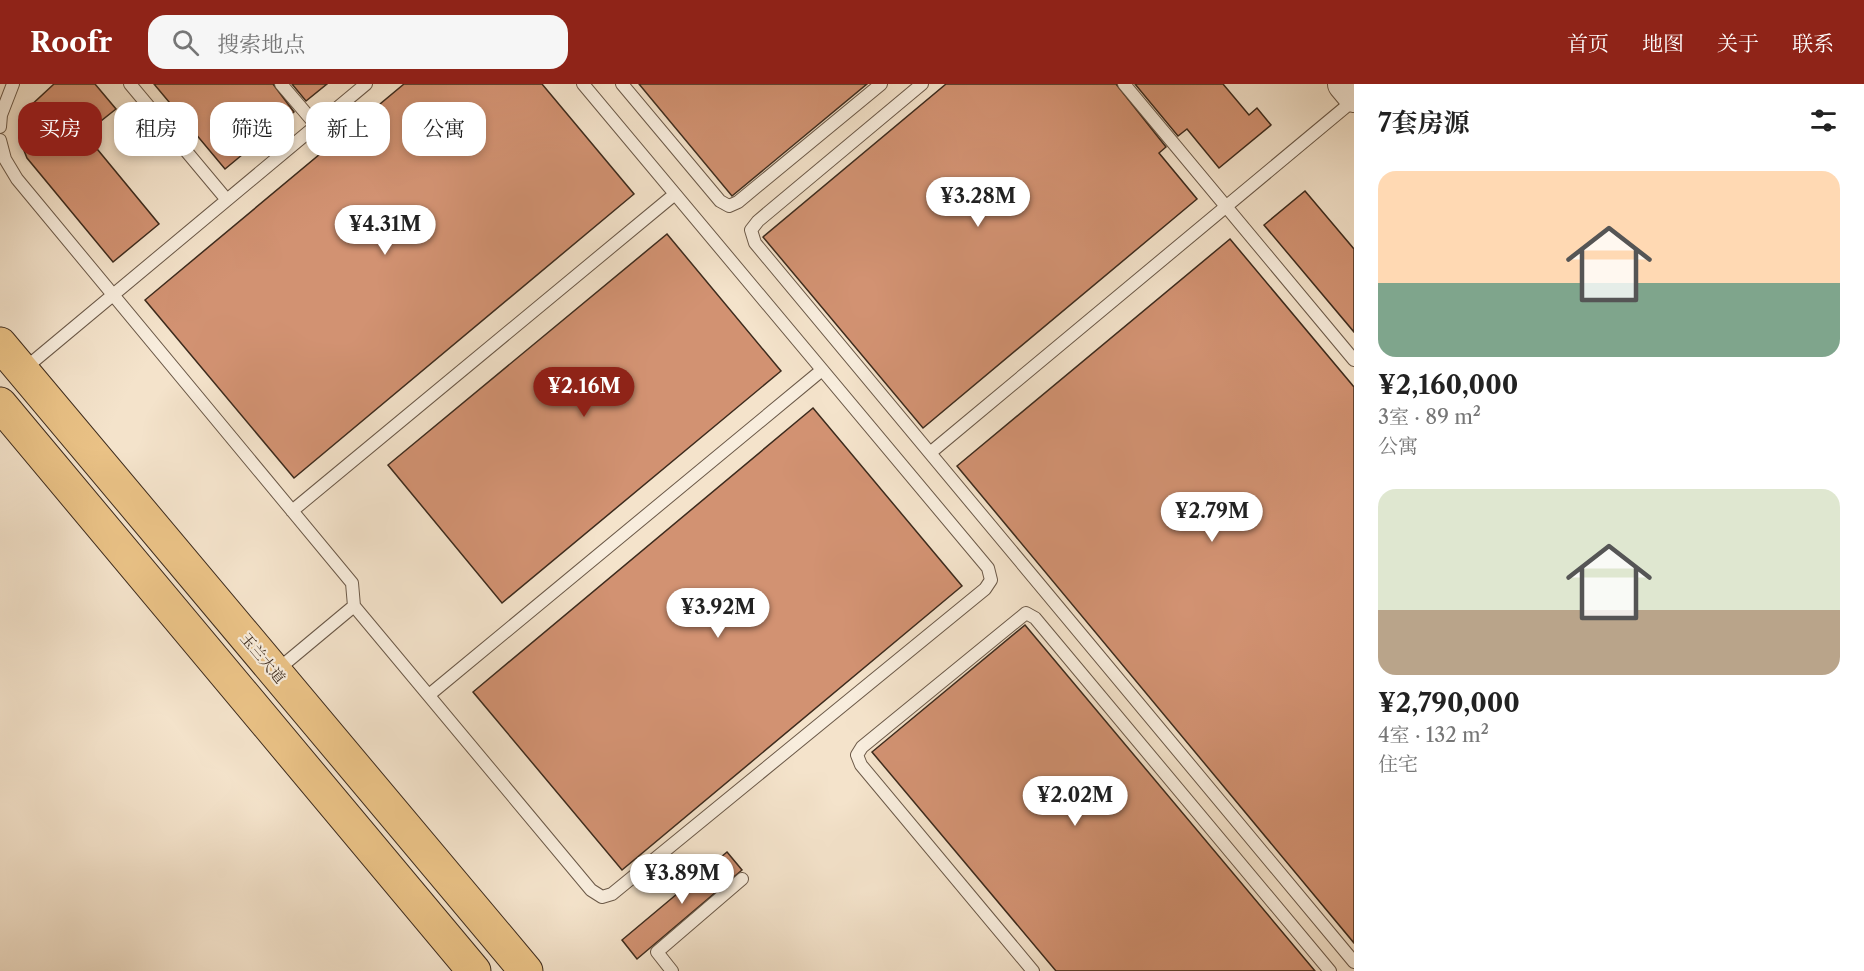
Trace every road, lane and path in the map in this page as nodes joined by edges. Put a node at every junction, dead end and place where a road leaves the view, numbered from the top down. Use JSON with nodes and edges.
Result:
{"nodes":[{"id":1,"x":13,"y":84,"type":"edge"},
{"id":2,"x":130,"y":84,"type":"edge"},
{"id":3,"x":281,"y":84,"type":"edge"},
{"id":4,"x":366,"y":84,"type":"edge"},
{"id":5,"x":583,"y":84,"type":"edge"},
{"id":6,"x":622,"y":84,"type":"edge"},
{"id":7,"x":881,"y":84,"type":"edge"},
{"id":8,"x":922,"y":84,"type":"edge"},
{"id":9,"x":1124,"y":84,"type":"edge"},
{"id":10,"x":1344,"y":84,"type":"edge"},
{"id":11,"x":1354,"y":98,"type":"edge"},
{"id":12,"x":344,"y":102,"type":"edge"},
{"id":13,"x":306,"y":113,"type":"edge"},
{"id":14,"x":0,"y":127,"type":"edge"},
{"id":15,"x":306,"y":133,"type":"edge"},
{"id":16,"x":0,"y":140,"type":"edge"},
{"id":17,"x":675,"y":194,"type":"junction"},
{"id":18,"x":227,"y":200,"type":"junction"},
{"id":19,"x":1226,"y":206,"type":"junction"},
{"id":20,"x":112,"y":295,"type":"junction"},
{"id":21,"x":0,"y":344,"type":"edge"},
{"id":22,"x":1354,"y":360,"type":"edge"},
{"id":23,"x":22,"y":370,"type":"junction"},
{"id":24,"x":822,"y":370,"type":"junction"},
{"id":25,"x":0,"y":404,"type":"edge"},
{"id":26,"x":930,"y":453,"type":"junction"},
{"id":27,"x":292,"y":512,"type":"junction"},
{"id":28,"x":354,"y":606,"type":"junction"},
{"id":29,"x":275,"y":672,"type":"junction"},
{"id":30,"x":429,"y":695,"type":"junction"},
{"id":31,"x":742,"y":879,"type":"dead end"},
{"id":32,"x":1354,"y":962,"type":"edge"},
{"id":33,"x":474,"y":971,"type":"edge"},
{"id":34,"x":526,"y":971,"type":"edge"},
{"id":35,"x":672,"y":971,"type":"edge"},
{"id":36,"x":1033,"y":971,"type":"edge"},
{"id":37,"x":1330,"y":971,"type":"edge"}],
"edges":[{"from":1,"to":14,"type":"lane"},
{"from":2,"to":18,"type":"lane"},
{"from":3,"to":13,"type":"lane"},
{"from":4,"to":12,"type":"lane"},
{"from":5,"to":17,"type":"lane"},
{"from":6,"to":7,"type":"lane"},
{"from":8,"to":26,"type":"lane"},
{"from":9,"to":19,"type":"lane"},
{"from":10,"to":11,"type":"street"},
{"from":11,"to":19,"type":"lane"},
{"from":15,"to":18,"type":"lane"},
{"from":16,"to":20,"type":"lane"},
{"from":17,"to":24,"type":"lane"},
{"from":17,"to":27,"type":"lane"},
{"from":18,"to":20,"type":"lane"},
{"from":19,"to":22,"type":"lane"},
{"from":19,"to":26,"type":"lane"},
{"from":20,"to":23,"type":"lane"},
{"from":20,"to":27,"type":"lane"},
{"from":21,"to":23,"type":"main road","name":"玉兰大道"},
{"from":23,"to":29,"type":"main road","name":"玉兰大道"},
{"from":24,"to":30,"type":"lane"},
{"from":24,"to":30,"type":"lane"},
{"from":25,"to":33,"type":"main road"},
{"from":26,"to":32,"type":"lane"},
{"from":27,"to":28,"type":"lane"},
{"from":28,"to":29,"type":"lane"},
{"from":28,"to":30,"type":"lane"},
{"from":29,"to":34,"type":"main road","name":"玉兰大道"},
{"from":31,"to":35,"type":"lane"},
{"from":36,"to":37,"type":"lane"}]}
